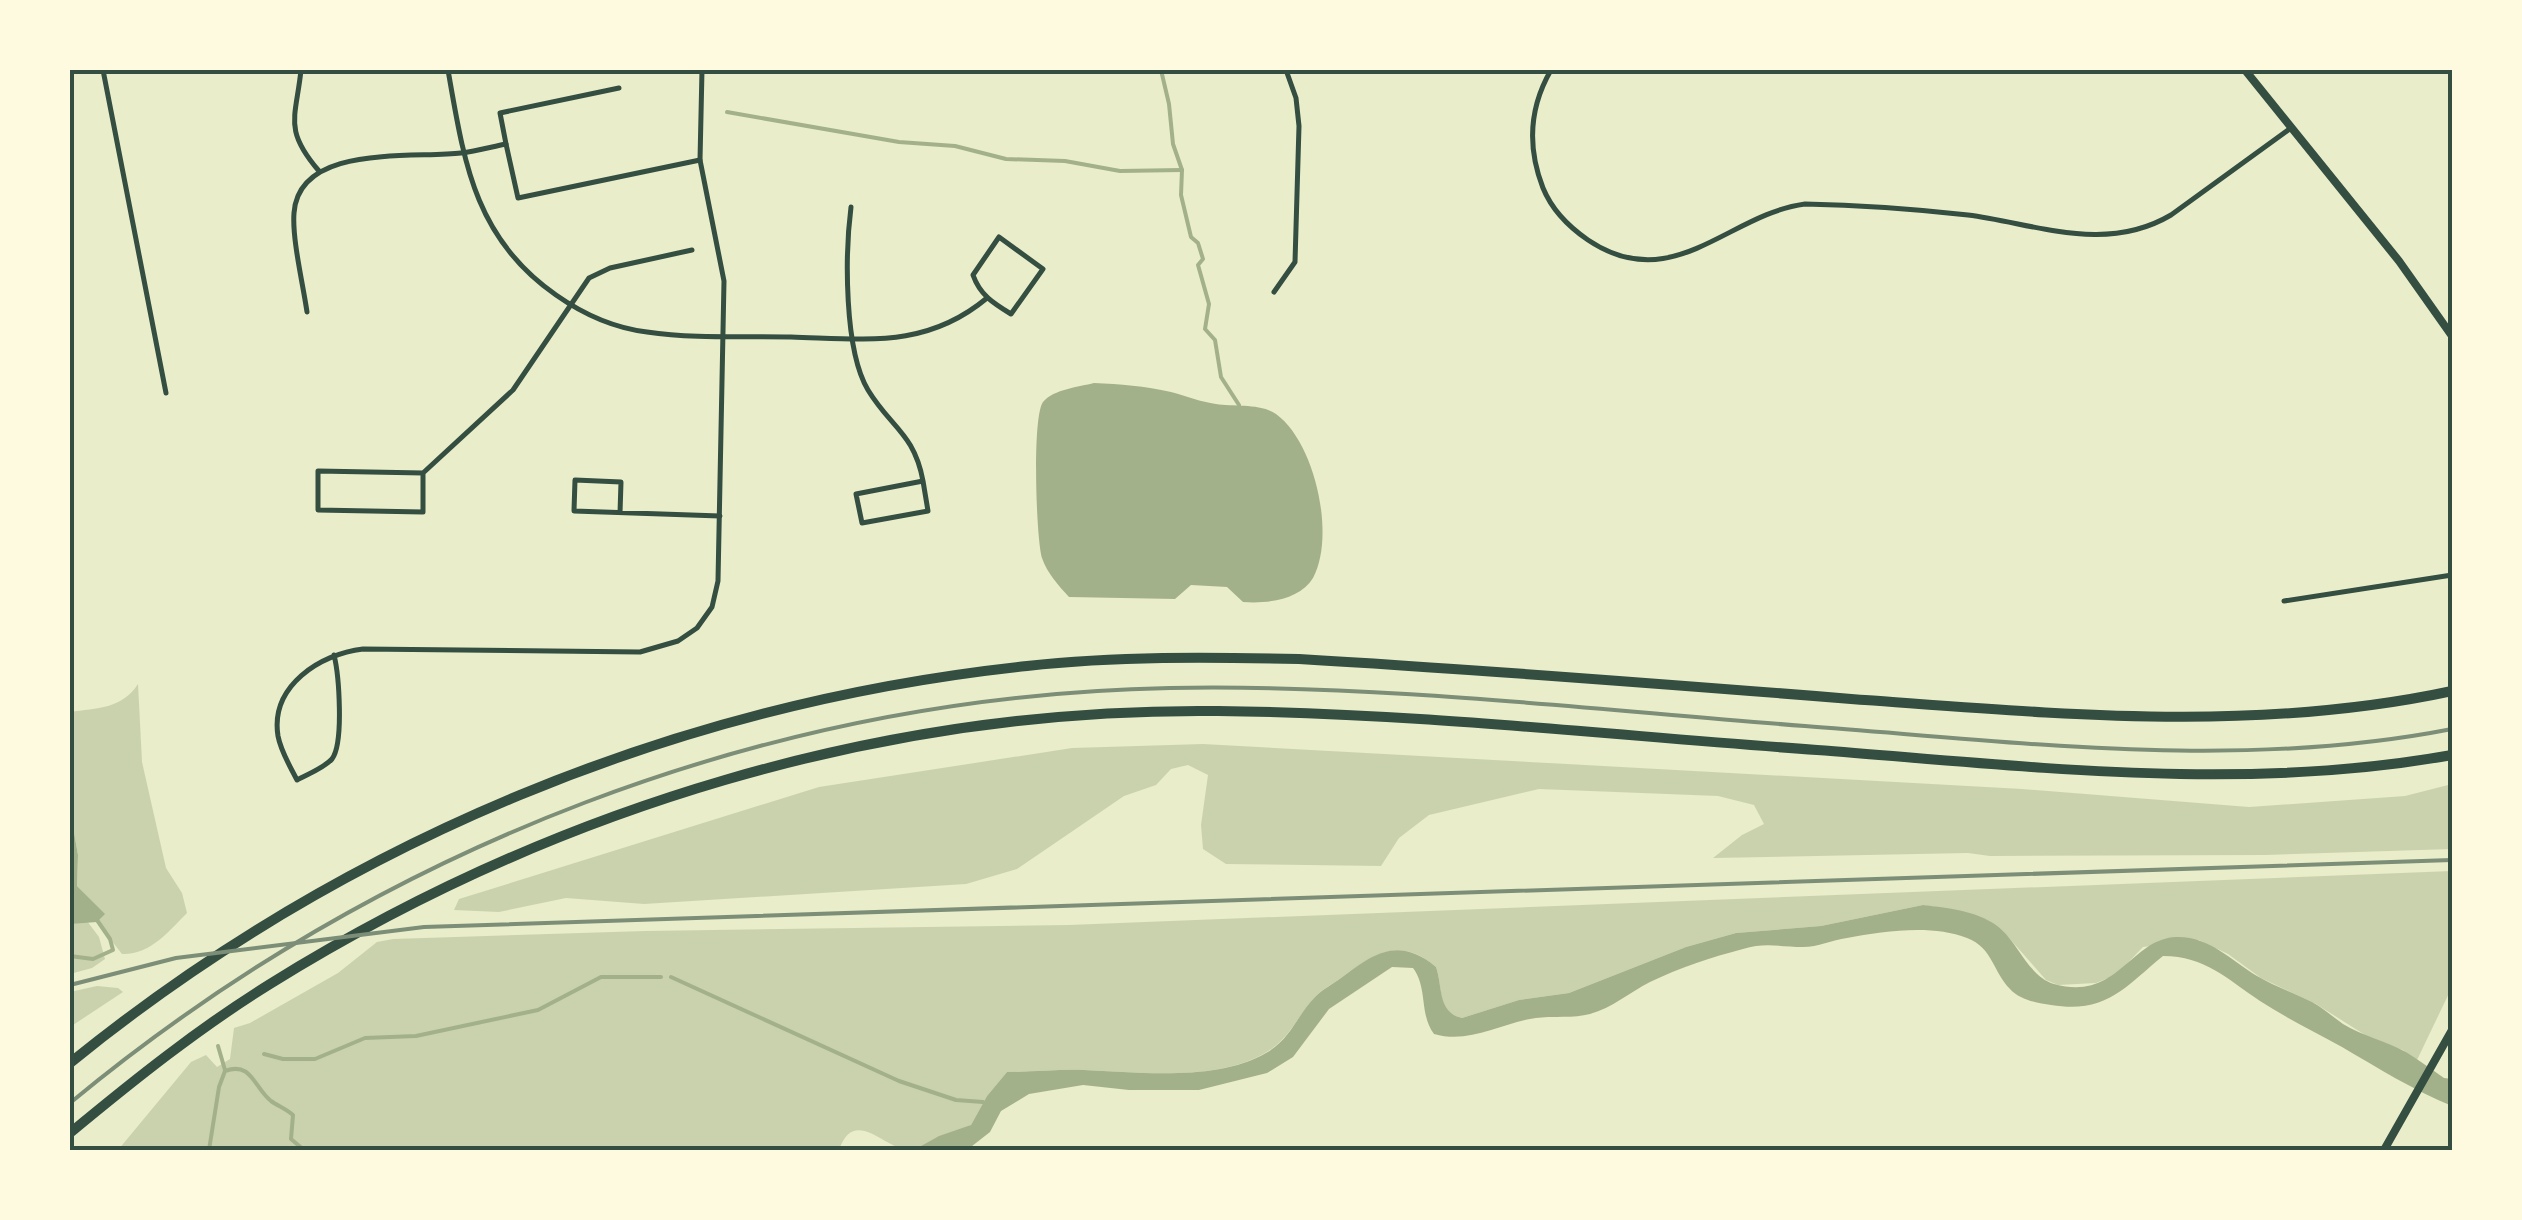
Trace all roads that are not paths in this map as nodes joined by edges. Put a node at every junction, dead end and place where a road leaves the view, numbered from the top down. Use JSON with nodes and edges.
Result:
{"nodes":[{"id":1,"x":103,"y":70,"type":"edge"},
{"id":2,"x":302,"y":70,"type":"edge"},
{"id":3,"x":448,"y":70,"type":"edge"},
{"id":4,"x":702,"y":70,"type":"edge"},
{"id":5,"x":1286,"y":70,"type":"edge"},
{"id":6,"x":1551,"y":70,"type":"edge"},
{"id":7,"x":2246,"y":70,"type":"edge"},
{"id":8,"x":619,"y":88,"type":"dead end"},
{"id":9,"x":2292,"y":128,"type":"junction"},
{"id":10,"x":506,"y":144,"type":"junction"},
{"id":11,"x":463,"y":153,"type":"junction"},
{"id":12,"x":700,"y":160,"type":"junction"},
{"id":13,"x":319,"y":171,"type":"junction"},
{"id":14,"x":851,"y":207,"type":"dead end"},
{"id":15,"x":692,"y":250,"type":"dead end"},
{"id":16,"x":1274,"y":292,"type":"dead end"},
{"id":17,"x":986,"y":298,"type":"junction"},
{"id":18,"x":569,"y":305,"type":"junction"},
{"id":19,"x":307,"y":312,"type":"dead end"},
{"id":20,"x":724,"y":336,"type":"junction"},
{"id":21,"x":2452,"y":336,"type":"edge"},
{"id":22,"x":854,"y":338,"type":"junction"},
{"id":23,"x":166,"y":393,"type":"dead end"},
{"id":24,"x":423,"y":473,"type":"junction"},
{"id":25,"x":923,"y":482,"type":"junction"},
{"id":26,"x":620,"y":513,"type":"junction"},
{"id":27,"x":720,"y":516,"type":"junction"},
{"id":28,"x":2452,"y":576,"type":"edge"},
{"id":29,"x":2284,"y":602,"type":"dead end"},
{"id":30,"x":334,"y":655,"type":"junction"},
{"id":31,"x":2452,"y":691,"type":"edge"},
{"id":32,"x":2452,"y":755,"type":"edge"},
{"id":33,"x":2452,"y":1030,"type":"edge"},
{"id":34,"x":70,"y":1064,"type":"edge"},
{"id":35,"x":70,"y":1133,"type":"edge"},
{"id":36,"x":2384,"y":1150,"type":"edge"}],
"edges":[{"from":1,"to":23,"type":"street"},
{"from":2,"to":13,"type":"street"},
{"from":3,"to":11,"type":"street"},
{"from":4,"to":12,"type":"street"},
{"from":5,"to":16,"type":"street"},
{"from":6,"to":9,"type":"street"},
{"from":7,"to":9,"type":"main road"},
{"from":8,"to":10,"type":"street"},
{"from":9,"to":21,"type":"main road"},
{"from":10,"to":11,"type":"street"},
{"from":10,"to":12,"type":"street"},
{"from":11,"to":13,"type":"street"},
{"from":11,"to":18,"type":"street"},
{"from":12,"to":20,"type":"street"},
{"from":13,"to":19,"type":"street"},
{"from":14,"to":22,"type":"street"},
{"from":15,"to":18,"type":"street"},
{"from":17,"to":17,"type":"street"},
{"from":17,"to":22,"type":"street"},
{"from":18,"to":20,"type":"street"},
{"from":18,"to":24,"type":"street"},
{"from":20,"to":22,"type":"street"},
{"from":20,"to":27,"type":"street"},
{"from":22,"to":25,"type":"street"},
{"from":24,"to":24,"type":"street"},
{"from":25,"to":25,"type":"street"},
{"from":26,"to":26,"type":"street"},
{"from":26,"to":27,"type":"street"},
{"from":27,"to":30,"type":"street"},
{"from":28,"to":29,"type":"street"},
{"from":30,"to":30,"type":"street"},
{"from":31,"to":34,"type":"highway"},
{"from":32,"to":35,"type":"highway"},
{"from":33,"to":36,"type":"main road"}]}
